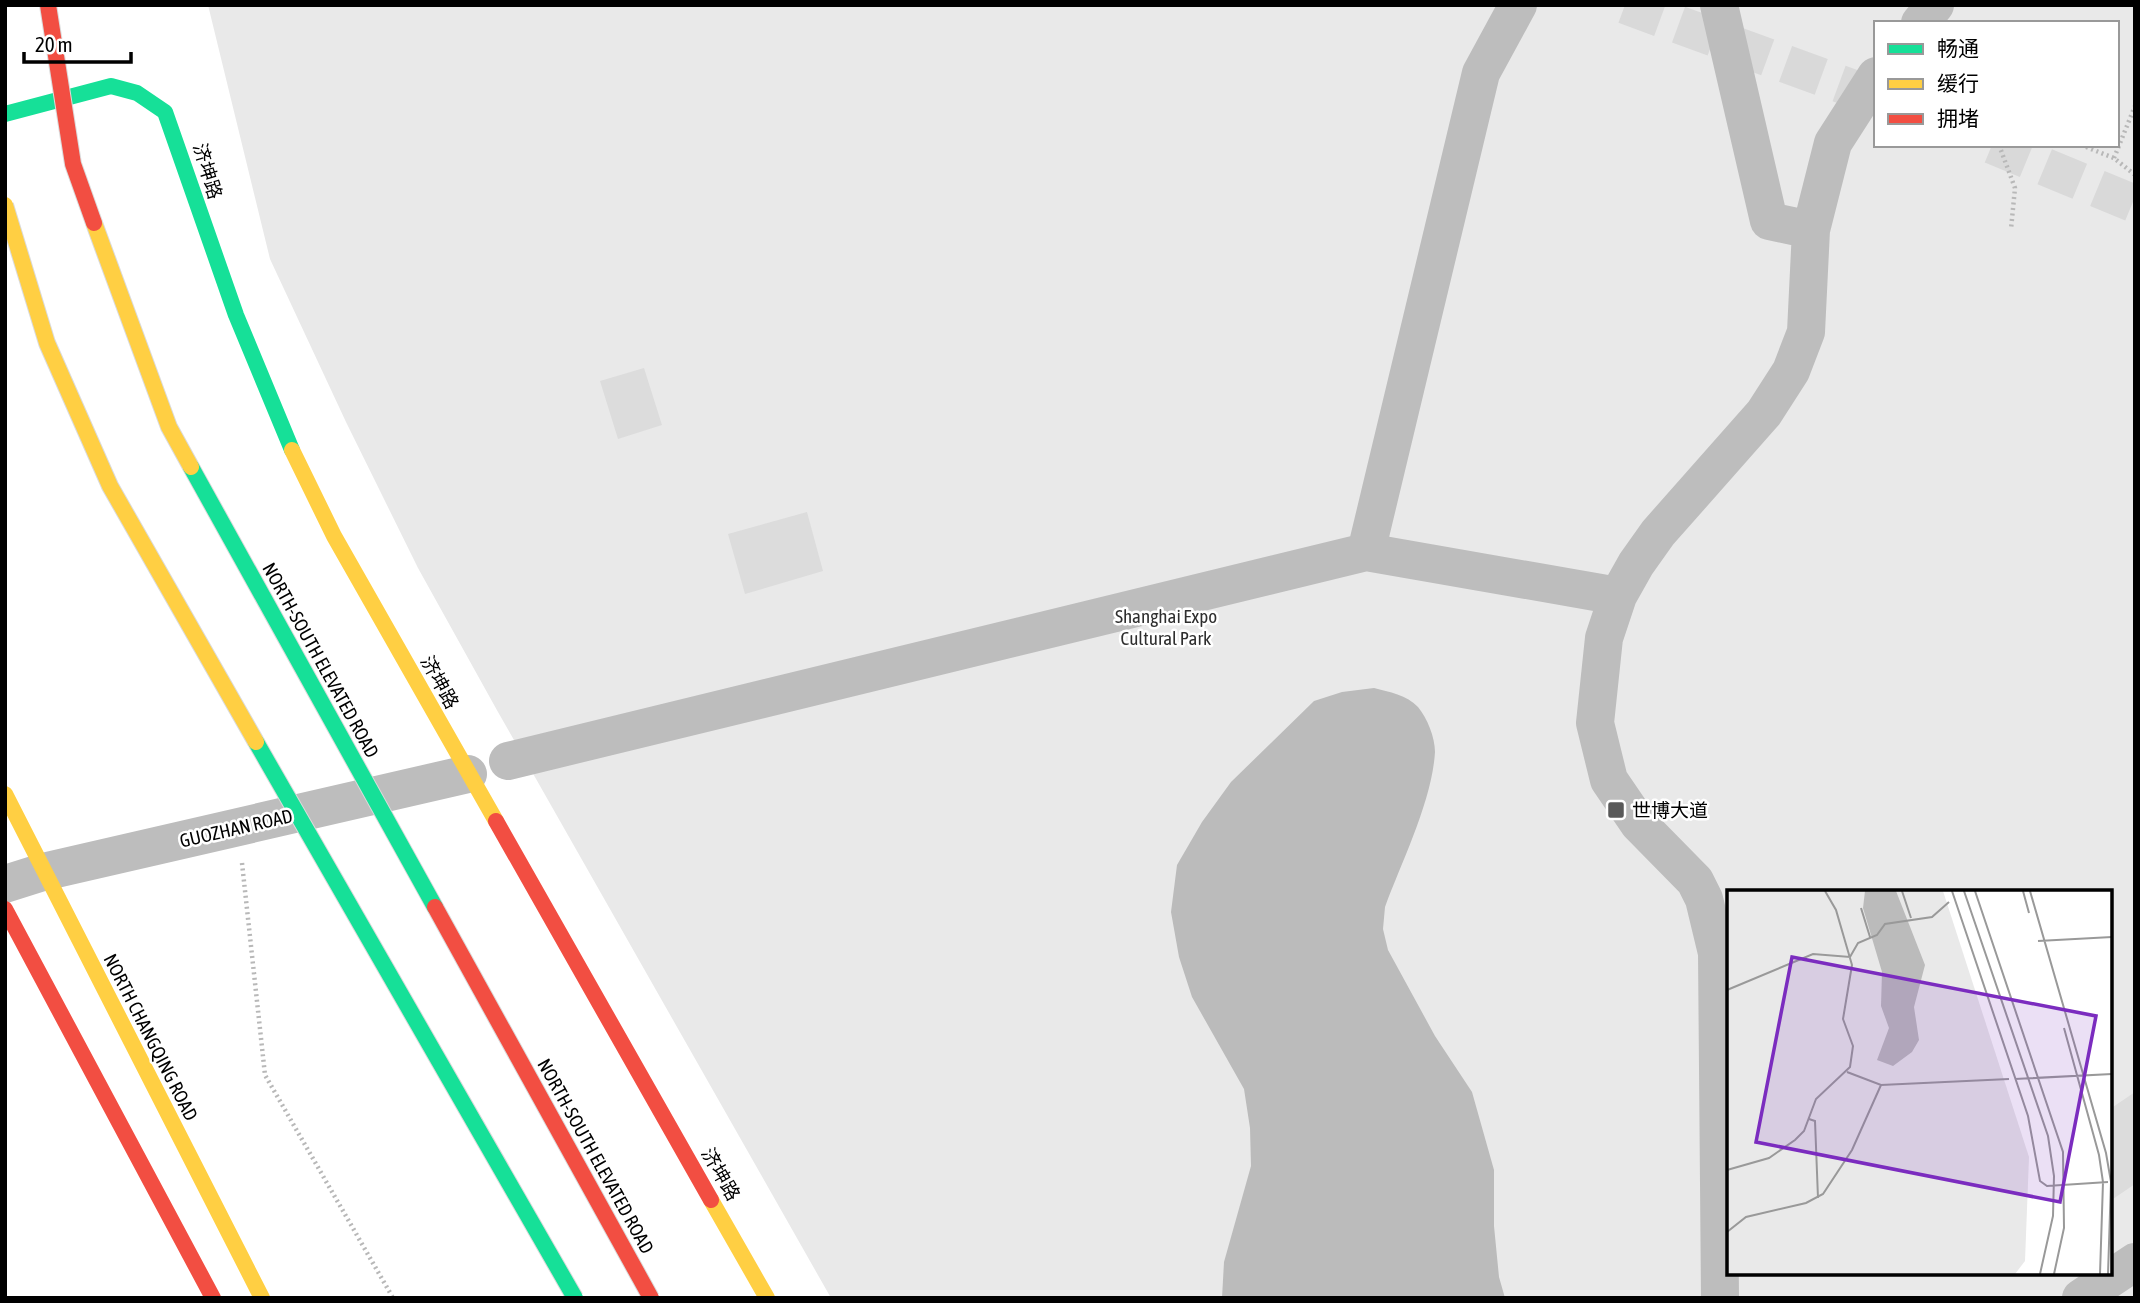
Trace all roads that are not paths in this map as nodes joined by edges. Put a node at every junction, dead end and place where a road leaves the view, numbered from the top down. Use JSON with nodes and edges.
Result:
{"nodes":[{"id":1,"x":48,"y":5,"type":"edge"},
{"id":2,"x":1518,"y":5,"type":"edge"},
{"id":3,"x":1719,"y":5,"type":"edge"},
{"id":4,"x":1935,"y":5,"type":"edge"},
{"id":5,"x":1922,"y":21,"type":"edge"},
{"id":6,"x":1874,"y":79,"type":"edge"},
{"id":7,"x":5,"y":114,"type":"edge"},
{"id":8,"x":5,"y":205,"type":"edge"},
{"id":9,"x":1811,"y":230,"type":"junction"},
{"id":10,"x":1366,"y":552,"type":"junction"},
{"id":11,"x":1618,"y":596,"type":"junction"},
{"id":12,"x":508,"y":761,"type":"dead end"},
{"id":13,"x":468,"y":774,"type":"junction"},
{"id":14,"x":5,"y":794,"type":"edge"},
{"id":15,"x":43,"y":872,"type":"junction"},
{"id":16,"x":5,"y":884,"type":"edge"},
{"id":17,"x":5,"y":909,"type":"edge"},
{"id":18,"x":2135,"y":1262,"type":"edge"},
{"id":19,"x":213,"y":1298,"type":"edge"},
{"id":20,"x":262,"y":1298,"type":"edge"},
{"id":21,"x":575,"y":1298,"type":"edge"},
{"id":22,"x":651,"y":1298,"type":"edge"},
{"id":23,"x":767,"y":1298,"type":"edge"},
{"id":24,"x":1720,"y":1298,"type":"edge"},
{"id":25,"x":2081,"y":1298,"type":"edge"}],
"edges":[{"from":1,"to":22,"type":"main road","name":"NORTH-SOUTH ELEVATED ROAD","bridge":true},
{"from":2,"to":10,"type":"street"},
{"from":3,"to":9,"type":"street"},
{"from":4,"to":5,"type":"street"},
{"from":6,"to":9,"type":"street"},
{"from":7,"to":13,"type":"main road","name":"济坤路"},
{"from":8,"to":21,"type":"main road","bridge":true},
{"from":9,"to":11,"type":"street"},
{"from":10,"to":11,"type":"street"},
{"from":10,"to":12,"type":"street"},
{"from":11,"to":24,"type":"street"},
{"from":13,"to":15,"type":"street","name":"GUOZHAN ROAD"},
{"from":13,"to":23,"type":"main road","name":"济坤路"},
{"from":14,"to":15,"type":"main road","name":"NORTH CHANGQING ROAD"},
{"from":15,"to":16,"type":"street","name":"GUOZHAN ROAD"},
{"from":15,"to":20,"type":"main road","name":"NORTH CHANGQING ROAD"},
{"from":17,"to":19,"type":"main road"},
{"from":18,"to":25,"type":"street"}]}
